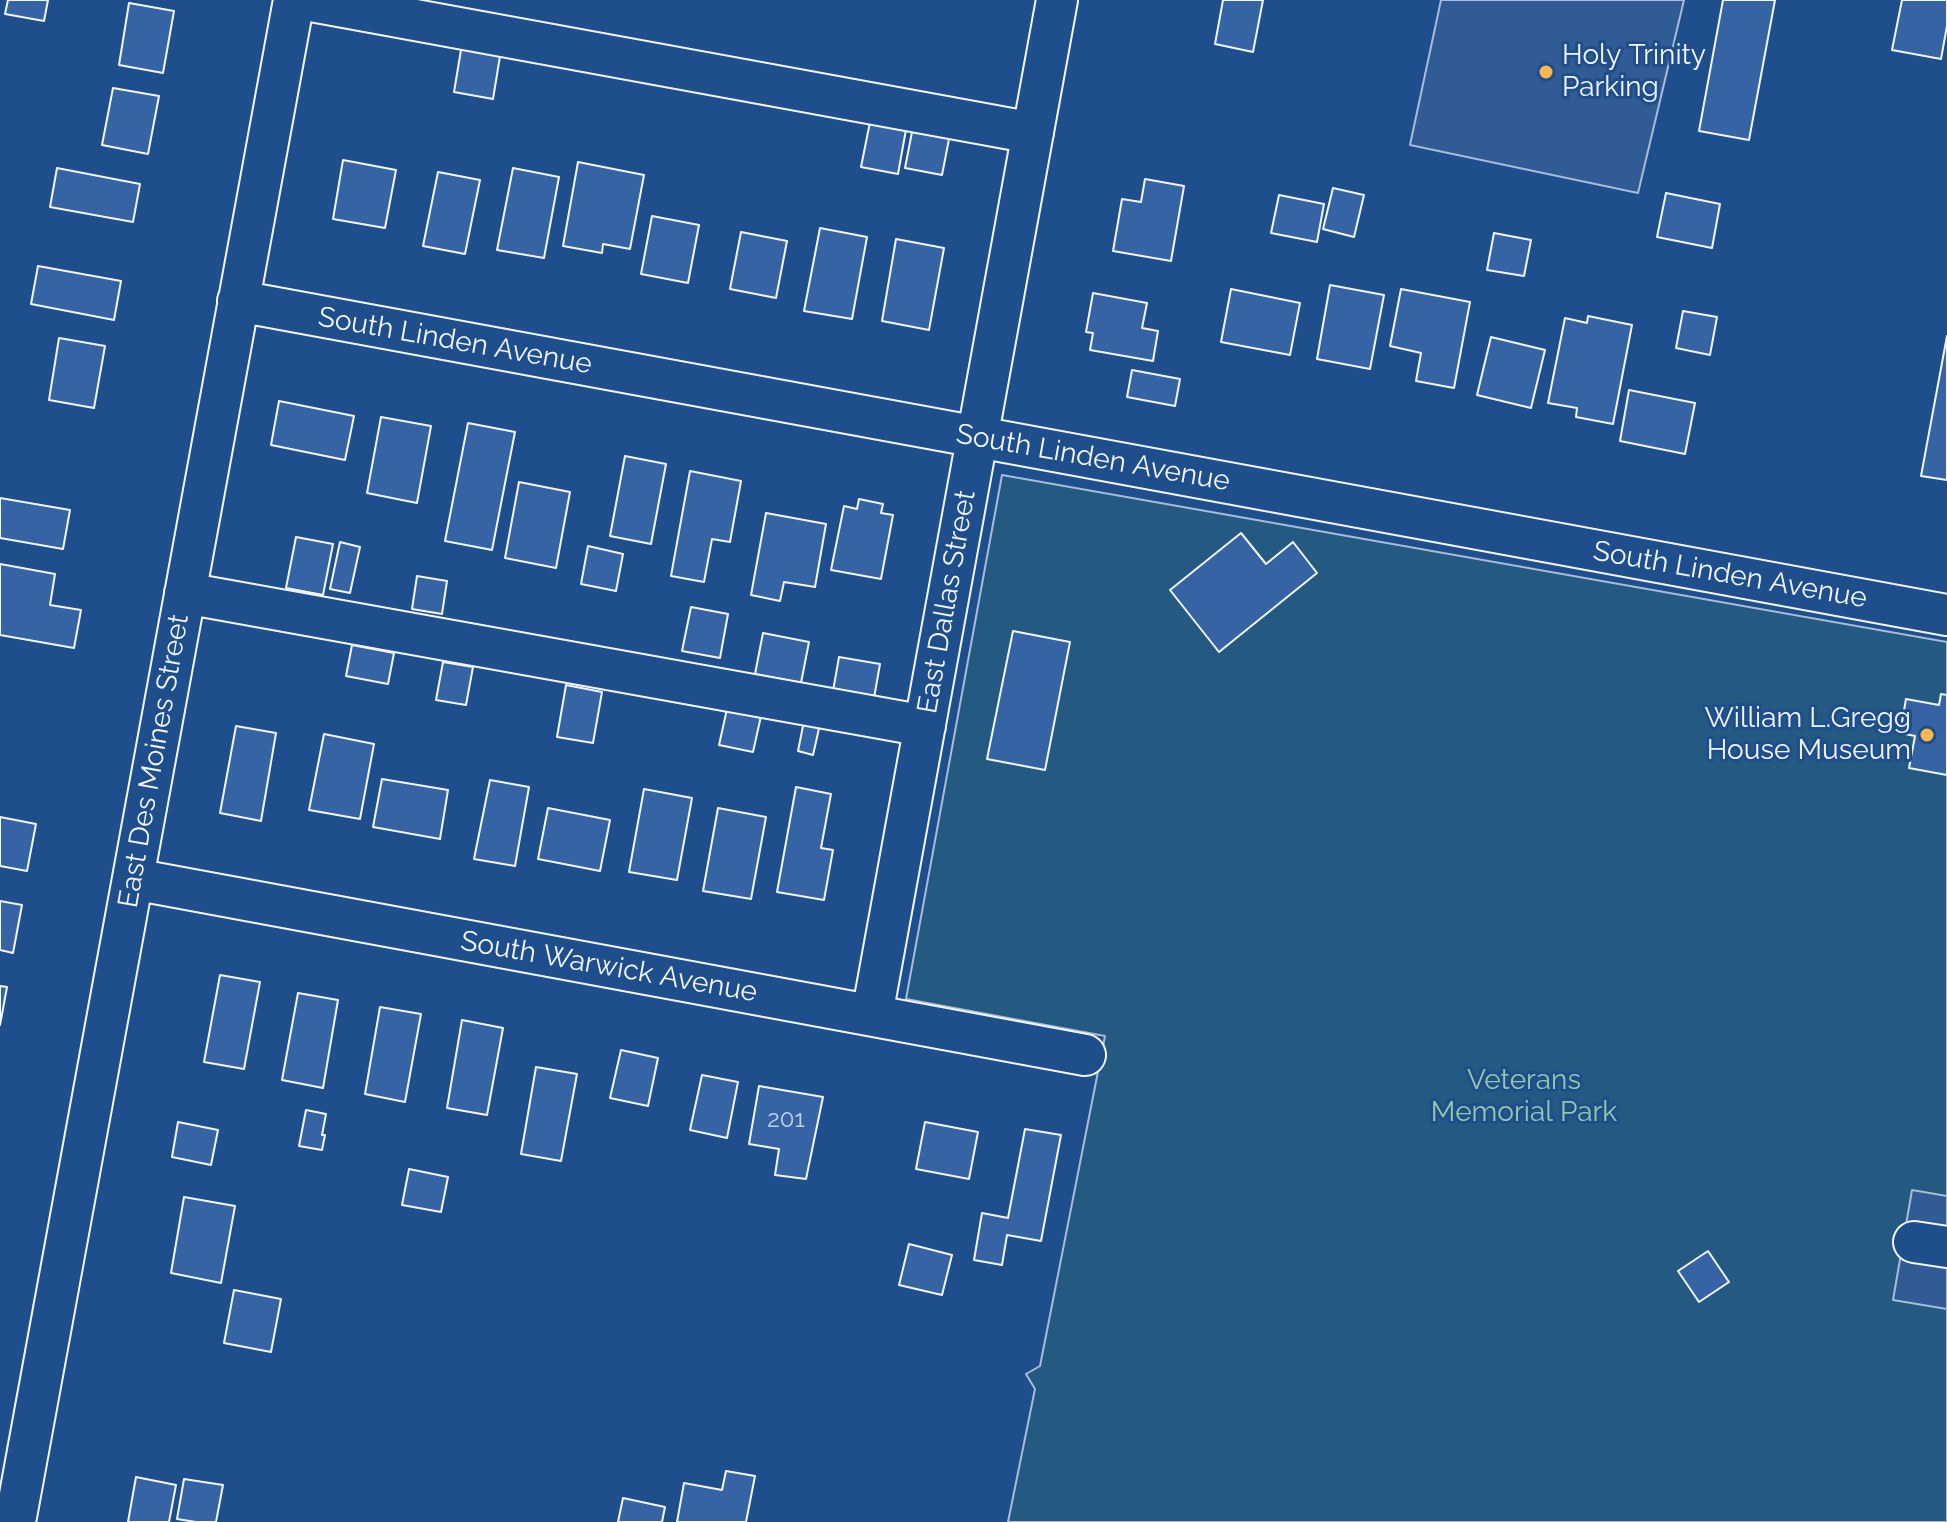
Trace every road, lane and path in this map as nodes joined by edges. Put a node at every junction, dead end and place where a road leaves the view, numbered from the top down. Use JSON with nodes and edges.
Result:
{"nodes":[{"id":1,"x":294,"y":0,"type":"edge"},
{"id":2,"x":306,"y":0,"type":"edge"},
{"id":3,"x":1057,"y":0,"type":"edge"},
{"id":4,"x":1033,"y":133,"type":"junction"},
{"id":5,"x":238,"y":301,"type":"junction"},
{"id":6,"x":978,"y":437,"type":"junction"},
{"id":7,"x":185,"y":593,"type":"junction"},
{"id":8,"x":1947,"y":615,"type":"edge"},
{"id":9,"x":925,"y":726,"type":"junction"},
{"id":10,"x":133,"y":879,"type":"junction"},
{"id":11,"x":872,"y":1015,"type":"junction"},
{"id":12,"x":1085,"y":1055,"type":"dead end"},
{"id":13,"x":15,"y":1522,"type":"edge"}],
"edges":[{"from":1,"to":5,"type":"street","name":"East Des Moines Street"},
{"from":2,"to":4,"type":"street"},
{"from":3,"to":4,"type":"street","name":"East Dallas Street"},
{"from":4,"to":6,"type":"street","name":"East Dallas Street"},
{"from":5,"to":6,"type":"street","name":"South Linden Avenue"},
{"from":5,"to":7,"type":"street","name":"East Des Moines Street"},
{"from":6,"to":8,"type":"street","name":"South Linden Avenue"},
{"from":6,"to":9,"type":"street","name":"East Dallas Street"},
{"from":7,"to":9,"type":"street"},
{"from":7,"to":10,"type":"street","name":"East Des Moines Street"},
{"from":9,"to":11,"type":"street","name":"East Dallas Street"},
{"from":10,"to":11,"type":"street","name":"South Warwick Avenue"},
{"from":10,"to":13,"type":"street","name":"East Des Moines Street"},
{"from":11,"to":12,"type":"street","name":"South Warwick Avenue"}]}
